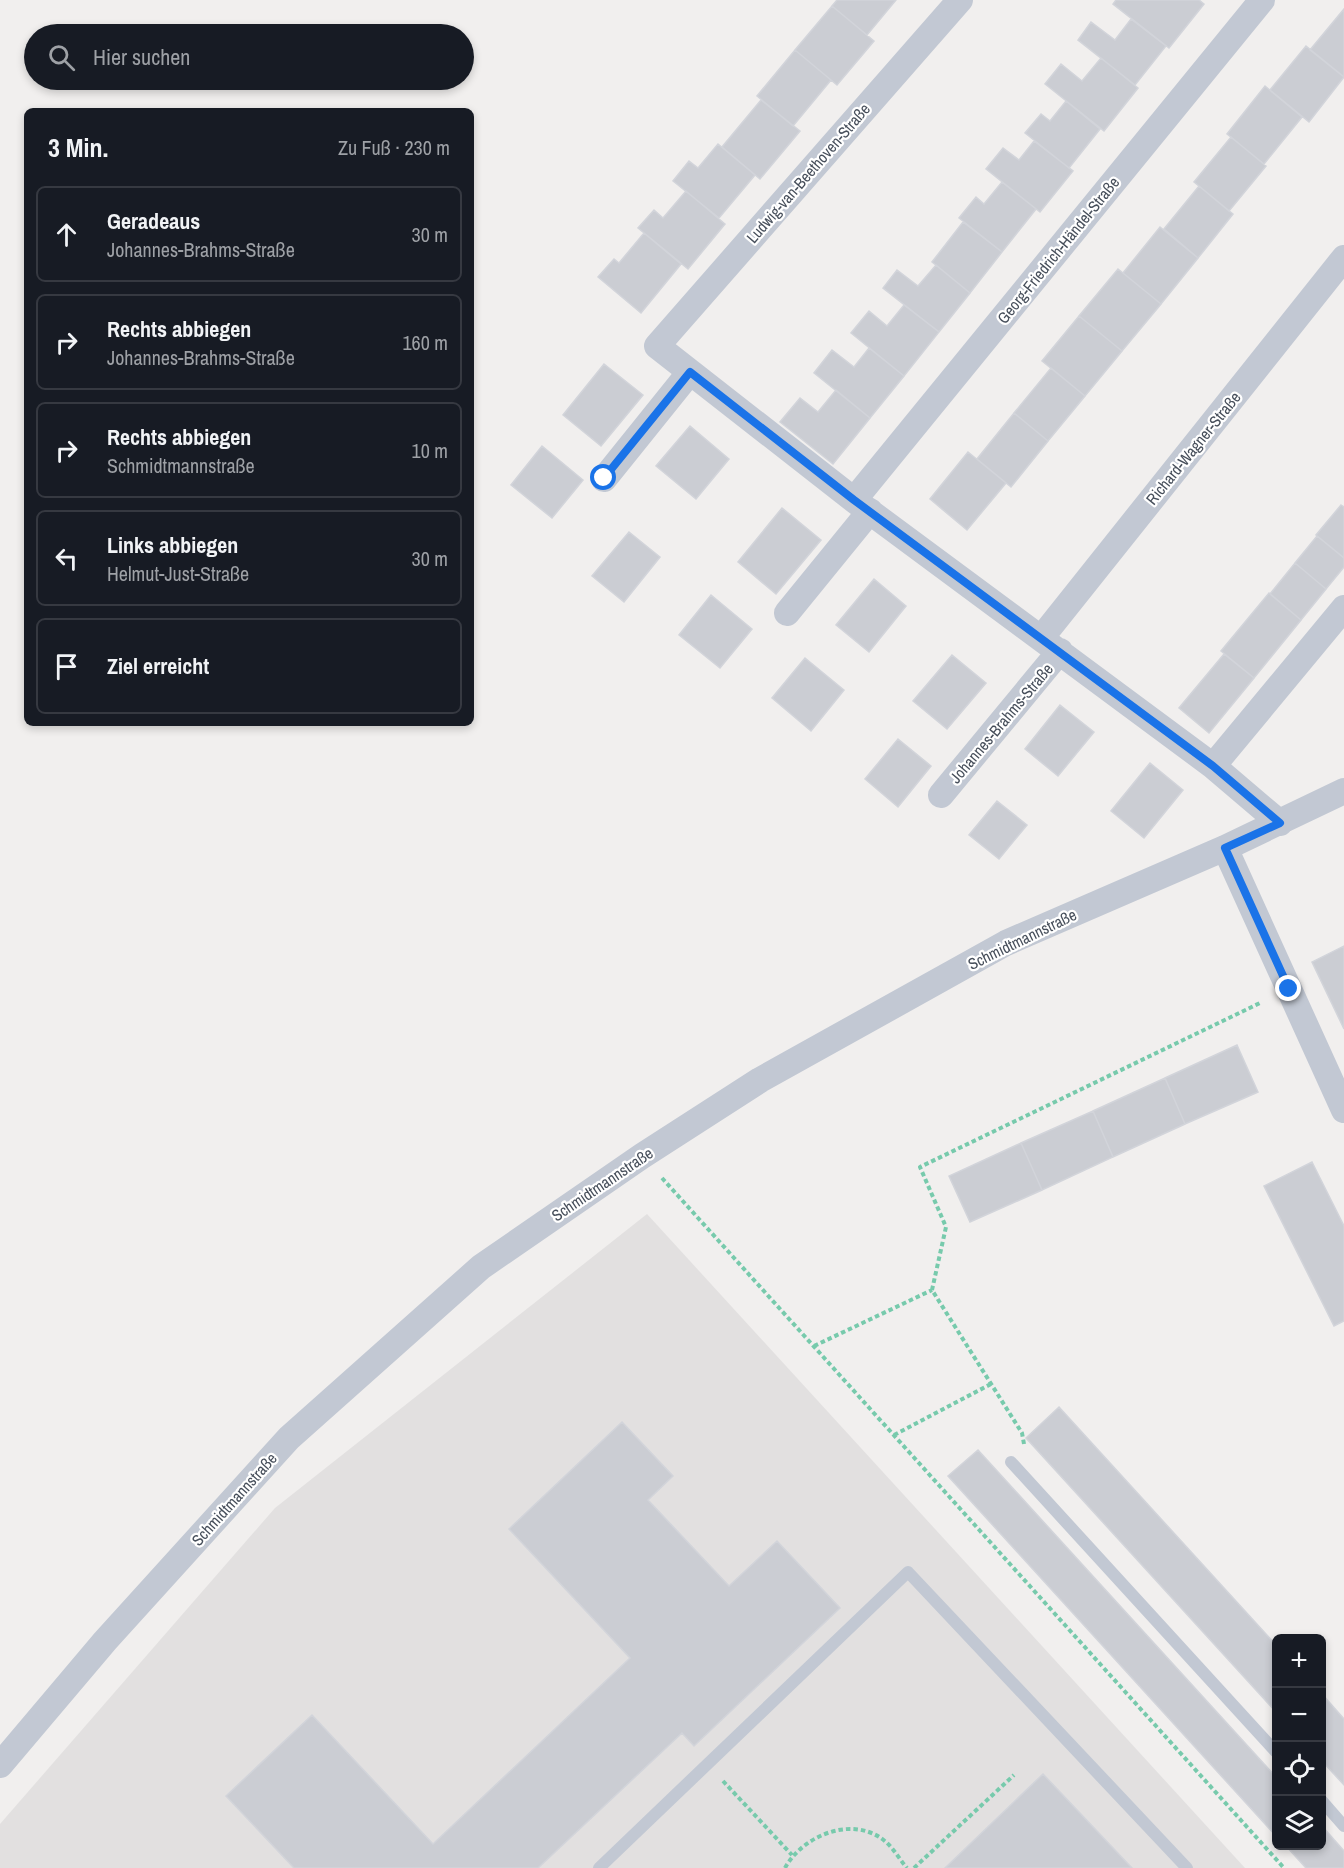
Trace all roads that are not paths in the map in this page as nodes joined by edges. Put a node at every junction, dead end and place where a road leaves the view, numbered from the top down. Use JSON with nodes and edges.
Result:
{"nodes":[{"id":1,"x":960,"y":0,"type":"edge"},
{"id":2,"x":1262,"y":0,"type":"edge"},
{"id":3,"x":1344,"y":258,"type":"edge"},
{"id":4,"x":657,"y":346,"type":"joint"},
{"id":5,"x":690,"y":372,"type":"junction"},
{"id":6,"x":604,"y":478,"type":"dead end"},
{"id":7,"x":862,"y":506,"type":"junction"},
{"id":8,"x":1344,"y":608,"type":"edge"},
{"id":9,"x":787,"y":613,"type":"dead end"},
{"id":10,"x":1051,"y":644,"type":"junction"},
{"id":11,"x":1213,"y":766,"type":"junction"},
{"id":12,"x":1344,"y":791,"type":"edge"},
{"id":13,"x":941,"y":795,"type":"dead end"},
{"id":14,"x":1280,"y":823,"type":"junction"},
{"id":15,"x":1225,"y":848,"type":"junction"},
{"id":16,"x":1344,"y":1110,"type":"edge"},
{"id":17,"x":1011,"y":1462,"type":"road end"},
{"id":18,"x":1272,"y":1748,"type":"edge"},
{"id":19,"x":0,"y":1766,"type":"edge"},
{"id":20,"x":1326,"y":1806,"type":"edge"},
{"id":21,"x":1344,"y":1826,"type":"edge"},
{"id":22,"x":599,"y":1868,"type":"edge"},
{"id":23,"x":1187,"y":1868,"type":"edge"}],
"edges":[{"from":1,"to":4,"type":"street","name":"Ludwig-van-Beethoven-Straße"},
{"from":2,"to":7,"type":"street","name":"Georg-Friedrich-Händel-Straße"},
{"from":3,"to":10,"type":"street","name":"Richard-Wagner-Straße"},
{"from":4,"to":5,"type":"street","name":"Johannes-Brahms-Straße"},
{"from":5,"to":6,"type":"street"},
{"from":5,"to":7,"type":"street","name":"Johannes-Brahms-Straße"},
{"from":7,"to":9,"type":"street"},
{"from":7,"to":10,"type":"street","name":"Johannes-Brahms-Straße"},
{"from":8,"to":11,"type":"street"},
{"from":10,"to":11,"type":"street","name":"Johannes-Brahms-Straße"},
{"from":10,"to":13,"type":"street","name":"Johannes-Brahms-Straße"},
{"from":11,"to":14,"type":"street","name":"Johannes-Brahms-Straße"},
{"from":12,"to":14,"type":"street","name":"Schmidtmannstraße"},
{"from":14,"to":15,"type":"street","name":"Schmidtmannstraße"},
{"from":15,"to":16,"type":"street"},
{"from":15,"to":19,"type":"street","name":"Schmidtmannstraße"},
{"from":17,"to":18,"type":"lane"},
{"from":20,"to":21,"type":"lane"},
{"from":22,"to":23,"type":"lane"}]}
